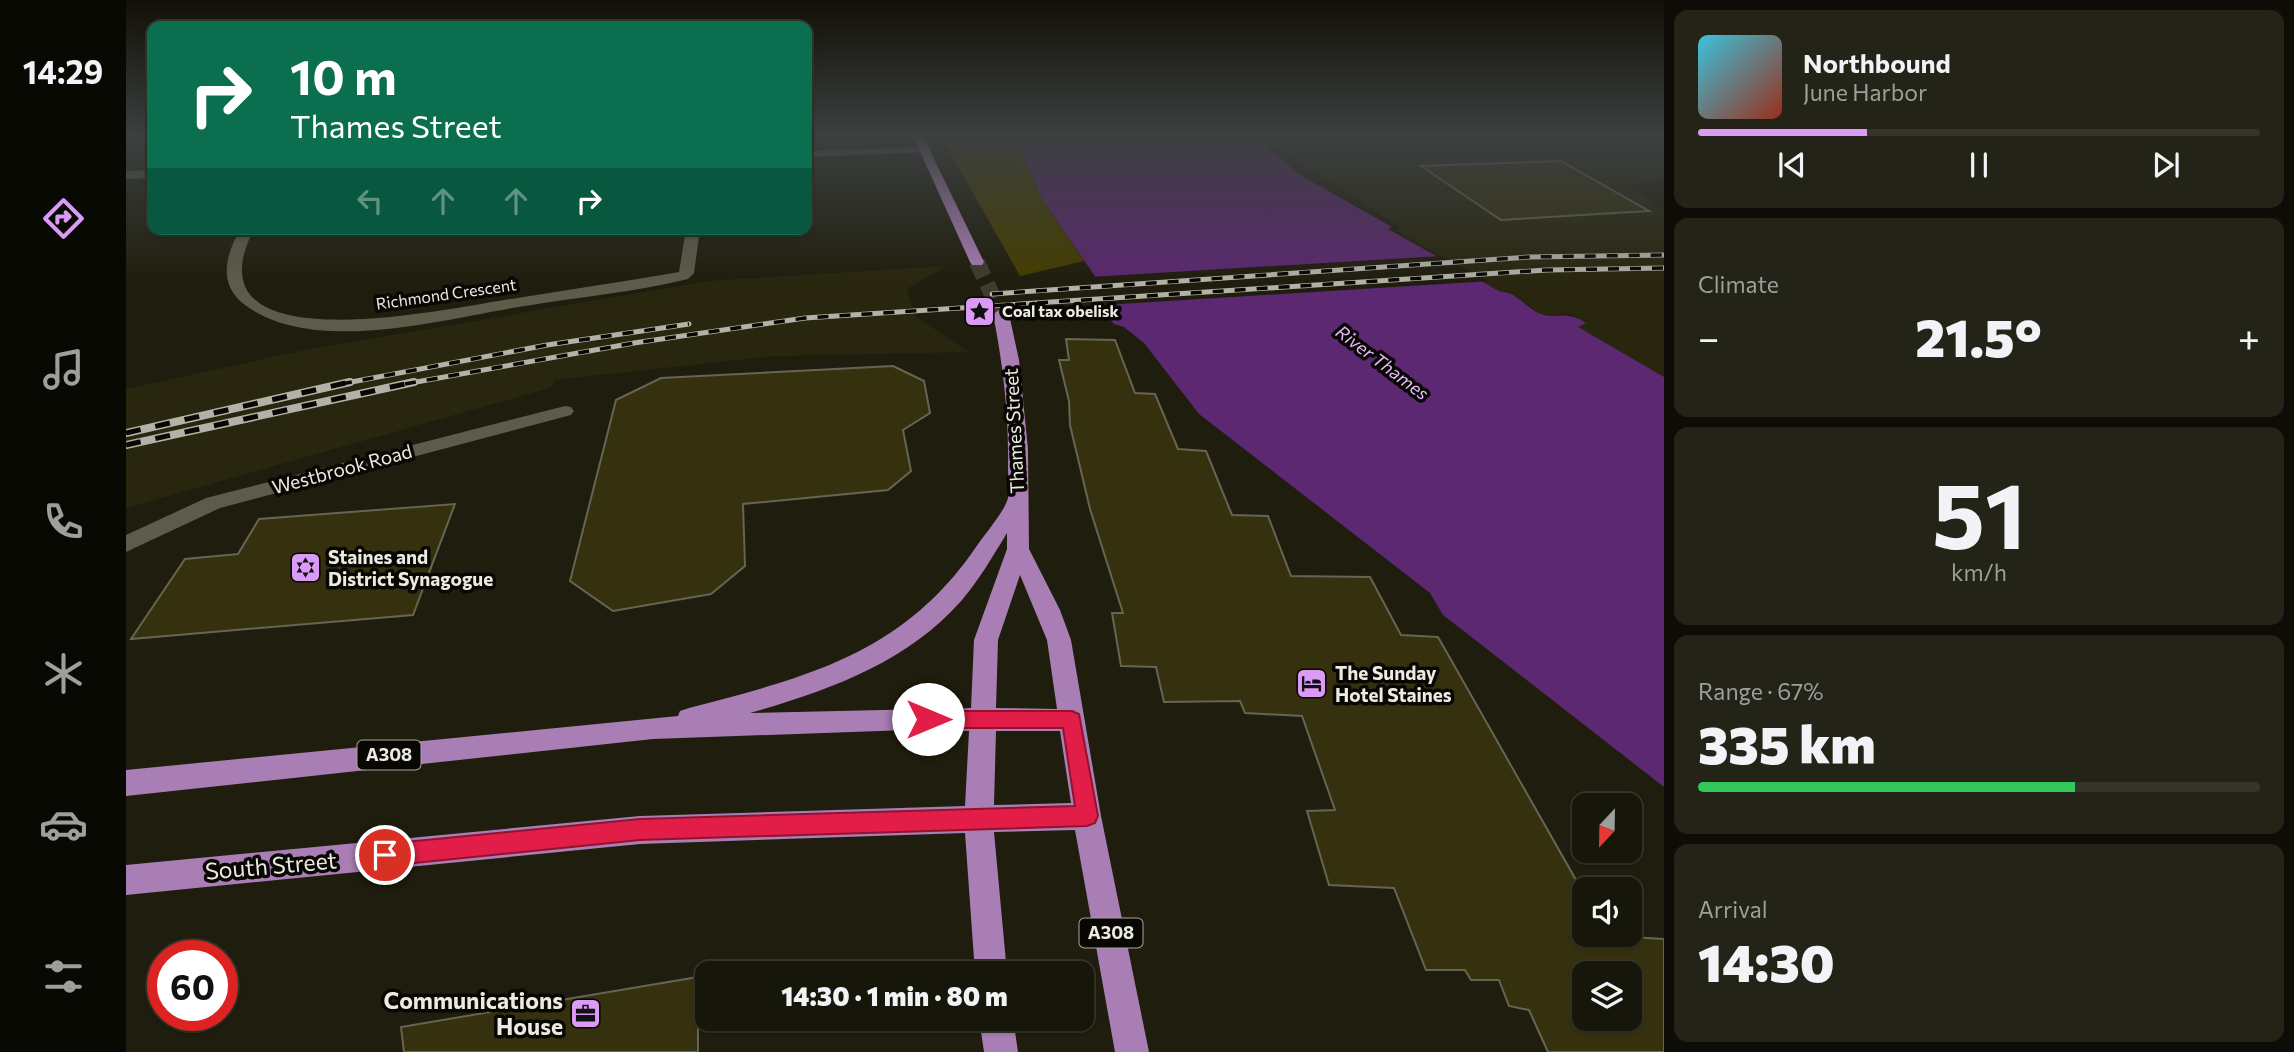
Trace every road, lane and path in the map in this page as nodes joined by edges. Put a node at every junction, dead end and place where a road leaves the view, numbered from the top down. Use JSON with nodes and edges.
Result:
{"nodes":[{"id":1,"x":942,"y":185,"type":"edge"},
{"id":2,"x":243,"y":235,"type":"edge"},
{"id":3,"x":692,"y":235,"type":"edge"},
{"id":4,"x":977,"y":261,"type":"tunnel mouth"},
{"id":5,"x":1001,"y":314,"type":"tunnel mouth"},
{"id":6,"x":565,"y":411,"type":"dead end"},
{"id":7,"x":1017,"y":502,"type":"junction"},
{"id":8,"x":126,"y":544,"type":"edge"},
{"id":9,"x":1018,"y":549,"type":"junction"},
{"id":10,"x":982,"y":719,"type":"junction"},
{"id":11,"x":1072,"y":720,"type":"junction"},
{"id":12,"x":653,"y":729,"type":"junction"},
{"id":13,"x":126,"y":783,"type":"edge"},
{"id":14,"x":1087,"y":816,"type":"junction"},
{"id":15,"x":979,"y":821,"type":"junction"},
{"id":16,"x":126,"y":880,"type":"edge"},
{"id":17,"x":989,"y":961,"type":"edge"},
{"id":18,"x":998,"y":1031,"type":"edge"},
{"id":19,"x":1001,"y":1052,"type":"edge"},
{"id":20,"x":1132,"y":1052,"type":"edge"}],
"edges":[{"from":1,"to":4,"type":"main road"},
{"from":2,"to":3,"type":"street","name":"Richmond Crescent"},
{"from":5,"to":7,"type":"main road","name":"Thames Street"},
{"from":6,"to":8,"type":"street","name":"Westbrook Road"},
{"from":7,"to":9,"type":"main road","name":"Thames Street"},
{"from":7,"to":12,"type":"main road"},
{"from":9,"to":10,"type":"main road","name":"Thames Street"},
{"from":9,"to":11,"type":"main road","name":"Thames Street"},
{"from":10,"to":11,"type":"main road","number":"A308"},
{"from":10,"to":12,"type":"main road","number":"A308"},
{"from":10,"to":15,"type":"main road","name":"Thames Street"},
{"from":11,"to":14,"type":"main road","name":"Thames Street","number":"A308"},
{"from":12,"to":13,"type":"main road","number":"A308"},
{"from":14,"to":15,"type":"main road","name":"South Street"},
{"from":14,"to":20,"type":"main road","name":"Thames Street","number":"A308"},
{"from":15,"to":16,"type":"main road","name":"South Street"},
{"from":15,"to":17,"type":"main road","name":"Thames Street"},
{"from":18,"to":19,"type":"main road"}]}
